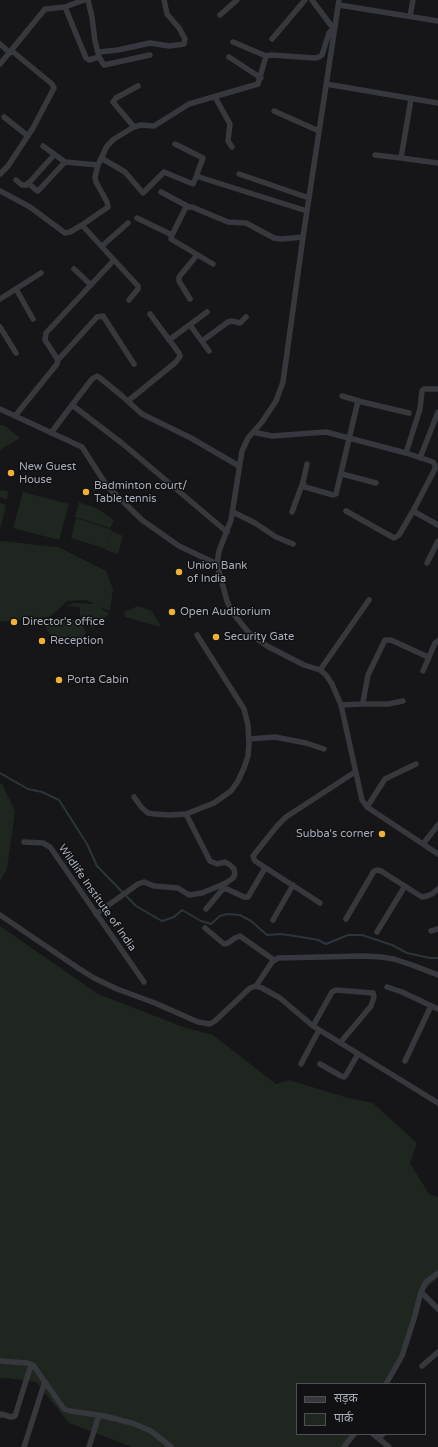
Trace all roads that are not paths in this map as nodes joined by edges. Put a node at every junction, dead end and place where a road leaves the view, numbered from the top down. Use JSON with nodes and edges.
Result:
{"nodes":[{"id":1,"x":84,"y":0,"type":"edge"},
{"id":2,"x":88,"y":0,"type":"edge"},
{"id":3,"x":164,"y":0,"type":"edge"},
{"id":4,"x":237,"y":0,"type":"edge"},
{"id":5,"x":305,"y":0,"type":"edge"},
{"id":6,"x":312,"y":0,"type":"edge"},
{"id":7,"x":413,"y":0,"type":"edge"},
{"id":8,"x":339,"y":2,"type":"edge"},
{"id":9,"x":65,"y":7,"type":"junction"},
{"id":10,"x":220,"y":15,"type":"dead end"},
{"id":11,"x":410,"y":16,"type":"junction"},
{"id":12,"x":438,"y":21,"type":"edge"},
{"id":13,"x":334,"y":27,"type":"junction"},
{"id":14,"x":272,"y":39,"type":"dead end"},
{"id":15,"x":233,"y":42,"type":"dead end"},
{"id":16,"x":0,"y":44,"type":"edge"},
{"id":17,"x":11,"y":52,"type":"junction"},
{"id":18,"x":99,"y":54,"type":"junction"},
{"id":19,"x":150,"y":54,"type":"dead end"},
{"id":20,"x":266,"y":56,"type":"junction"},
{"id":21,"x":229,"y":57,"type":"dead end"},
{"id":22,"x":0,"y":64,"type":"edge"},
{"id":23,"x":260,"y":78,"type":"junction"},
{"id":24,"x":326,"y":84,"type":"junction"},
{"id":25,"x":138,"y":86,"type":"dead end"},
{"id":26,"x":215,"y":97,"type":"junction"},
{"id":27,"x":411,"y":99,"type":"junction"},
{"id":28,"x":438,"y":103,"type":"edge"},
{"id":29,"x":274,"y":111,"type":"dead end"},
{"id":30,"x":4,"y":117,"type":"dead end"},
{"id":31,"x":134,"y":127,"type":"junction"},
{"id":32,"x":319,"y":131,"type":"junction"},
{"id":33,"x":28,"y":136,"type":"junction"},
{"id":34,"x":175,"y":144,"type":"dead end"},
{"id":35,"x":43,"y":146,"type":"dead end"},
{"id":36,"x":232,"y":147,"type":"dead end"},
{"id":37,"x":54,"y":155,"type":"junction"},
{"id":38,"x":375,"y":155,"type":"dead end"},
{"id":39,"x":101,"y":158,"type":"junction"},
{"id":40,"x":401,"y":158,"type":"junction"},
{"id":41,"x":65,"y":162,"type":"junction"},
{"id":42,"x":438,"y":163,"type":"edge"},
{"id":43,"x":98,"y":165,"type":"junction"},
{"id":44,"x":0,"y":174,"type":"edge"},
{"id":45,"x":239,"y":174,"type":"dead end"},
{"id":46,"x":197,"y":175,"type":"junction"},
{"id":47,"x":16,"y":180,"type":"dead end"},
{"id":48,"x":28,"y":183,"type":"junction"},
{"id":49,"x":0,"y":191,"type":"edge"},
{"id":50,"x":162,"y":192,"type":"dead end"},
{"id":51,"x":309,"y":198,"type":"junction"},
{"id":52,"x":189,"y":206,"type":"junction"},
{"id":53,"x":307,"y":212,"type":"junction"},
{"id":54,"x":137,"y":218,"type":"dead end"},
{"id":55,"x":128,"y":223,"type":"dead end"},
{"id":56,"x":82,"y":226,"type":"junction"},
{"id":57,"x":172,"y":235,"type":"junction"},
{"id":58,"x":303,"y":237,"type":"junction"},
{"id":59,"x":102,"y":246,"type":"junction"},
{"id":60,"x":197,"y":255,"type":"junction"},
{"id":61,"x":114,"y":260,"type":"junction"},
{"id":62,"x":213,"y":264,"type":"dead end"},
{"id":63,"x":74,"y":269,"type":"dead end"},
{"id":64,"x":41,"y":273,"type":"dead end"},
{"id":65,"x":91,"y":285,"type":"junction"},
{"id":66,"x":16,"y":289,"type":"junction"},
{"id":67,"x":0,"y":299,"type":"edge"},
{"id":68,"x":190,"y":299,"type":"dead end"},
{"id":69,"x":129,"y":300,"type":"dead end"},
{"id":70,"x":207,"y":312,"type":"dead end"},
{"id":71,"x":150,"y":314,"type":"dead end"},
{"id":72,"x":246,"y":317,"type":"dead end"},
{"id":73,"x":33,"y":319,"type":"dead end"},
{"id":74,"x":190,"y":325,"type":"junction"},
{"id":75,"x":0,"y":327,"type":"edge"},
{"id":76,"x":169,"y":340,"type":"junction"},
{"id":77,"x":202,"y":341,"type":"junction"},
{"id":78,"x":210,"y":352,"type":"dead end"},
{"id":79,"x":16,"y":353,"type":"dead end"},
{"id":80,"x":58,"y":360,"type":"junction"},
{"id":81,"x":134,"y":364,"type":"dead end"},
{"id":82,"x":438,"y":389,"type":"edge"},
{"id":83,"x":342,"y":396,"type":"dead end"},
{"id":84,"x":128,"y":401,"type":"junction"},
{"id":85,"x":359,"y":401,"type":"junction"},
{"id":86,"x":72,"y":405,"type":"junction"},
{"id":87,"x":0,"y":409,"type":"edge"},
{"id":88,"x":438,"y":412,"type":"edge"},
{"id":89,"x":409,"y":413,"type":"dead end"},
{"id":90,"x":15,"y":416,"type":"junction"},
{"id":91,"x":253,"y":432,"type":"junction"},
{"id":92,"x":51,"y":433,"type":"junction"},
{"id":93,"x":350,"y":439,"type":"junction"},
{"id":94,"x":406,"y":453,"type":"junction"},
{"id":95,"x":420,"y":458,"type":"junction"},
{"id":96,"x":308,"y":464,"type":"dead end"},
{"id":97,"x":239,"y":466,"type":"junction"},
{"id":98,"x":436,"y":466,"type":"edge"},
{"id":99,"x":342,"y":474,"type":"junction"},
{"id":100,"x":303,"y":482,"type":"junction"},
{"id":101,"x":376,"y":483,"type":"dead end"},
{"id":102,"x":346,"y":511,"type":"dead end"},
{"id":103,"x":413,"y":511,"type":"junction"},
{"id":104,"x":232,"y":512,"type":"junction"},
{"id":105,"x":292,"y":512,"type":"dead end"},
{"id":106,"x":438,"y":525,"type":"edge"},
{"id":107,"x":227,"y":532,"type":"junction"},
{"id":108,"x":438,"y":541,"type":"edge"},
{"id":109,"x":293,"y":544,"type":"dead end"},
{"id":110,"x":427,"y":563,"type":"dead end"},
{"id":111,"x":217,"y":564,"type":"junction"},
{"id":112,"x":369,"y":600,"type":"dead end"},
{"id":113,"x":197,"y":635,"type":"dead end"},
{"id":114,"x":438,"y":642,"type":"edge"},
{"id":115,"x":428,"y":657,"type":"junction"},
{"id":116,"x":320,"y":670,"type":"junction"},
{"id":117,"x":422,"y":671,"type":"dead end"},
{"id":118,"x":403,"y":701,"type":"dead end"},
{"id":119,"x":361,"y":704,"type":"junction"},
{"id":120,"x":341,"y":705,"type":"junction"},
{"id":121,"x":249,"y":740,"type":"junction"},
{"id":122,"x":324,"y":749,"type":"dead end"},
{"id":123,"x":416,"y":764,"type":"dead end"},
{"id":124,"x":355,"y":772,"type":"junction"},
{"id":125,"x":134,"y":797,"type":"dead end"},
{"id":126,"x":367,"y":807,"type":"junction"},
{"id":127,"x":186,"y":814,"type":"junction"},
{"id":128,"x":438,"y":825,"type":"edge"},
{"id":129,"x":24,"y":842,"type":"dead end"},
{"id":130,"x":423,"y":844,"type":"junction"},
{"id":131,"x":438,"y":854,"type":"edge"},
{"id":132,"x":265,"y":868,"type":"junction"},
{"id":133,"x":292,"y":885,"type":"junction"},
{"id":134,"x":405,"y":886,"type":"junction"},
{"id":135,"x":438,"y":889,"type":"edge"},
{"id":136,"x":320,"y":903,"type":"dead end"},
{"id":137,"x":206,"y":909,"type":"dead end"},
{"id":138,"x":96,"y":914,"type":"junction"},
{"id":139,"x":0,"y":915,"type":"edge"},
{"id":140,"x":346,"y":919,"type":"dead end"},
{"id":141,"x":273,"y":920,"type":"dead end"},
{"id":142,"x":205,"y":928,"type":"dead end"},
{"id":143,"x":438,"y":929,"type":"edge"},
{"id":144,"x":431,"y":931,"type":"dead end"},
{"id":145,"x":377,"y":932,"type":"dead end"},
{"id":146,"x":274,"y":960,"type":"junction"},
{"id":147,"x":438,"y":975,"type":"edge"},
{"id":148,"x":144,"y":982,"type":"dead end"},
{"id":149,"x":256,"y":986,"type":"junction"},
{"id":150,"x":387,"y":987,"type":"dead end"},
{"id":151,"x":431,"y":1006,"type":"junction"},
{"id":152,"x":438,"y":1009,"type":"edge"},
{"id":153,"x":313,"y":1026,"type":"junction"},
{"id":154,"x":319,"y":1030,"type":"junction"},
{"id":155,"x":340,"y":1043,"type":"junction"},
{"id":156,"x":358,"y":1054,"type":"junction"},
{"id":157,"x":405,"y":1061,"type":"dead end"},
{"id":158,"x":301,"y":1064,"type":"dead end"},
{"id":159,"x":320,"y":1064,"type":"dead end"},
{"id":160,"x":438,"y":1103,"type":"edge"},
{"id":161,"x":438,"y":1273,"type":"edge"},
{"id":162,"x":421,"y":1292,"type":"junction"},
{"id":163,"x":438,"y":1309,"type":"edge"},
{"id":164,"x":438,"y":1352,"type":"edge"},
{"id":165,"x":0,"y":1361,"type":"edge"},
{"id":166,"x":31,"y":1364,"type":"junction"},
{"id":167,"x":422,"y":1366,"type":"dead end"},
{"id":168,"x":45,"y":1381,"type":"junction"},
{"id":169,"x":387,"y":1383,"type":"edge"},
{"id":170,"x":100,"y":1415,"type":"junction"},
{"id":171,"x":0,"y":1416,"type":"edge"},
{"id":172,"x":353,"y":1435,"type":"edge"},
{"id":173,"x":381,"y":1436,"type":"edge"},
{"id":174,"x":24,"y":1447,"type":"edge"},
{"id":175,"x":89,"y":1447,"type":"edge"},
{"id":176,"x":171,"y":1447,"type":"edge"},
{"id":177,"x":344,"y":1447,"type":"edge"},
{"id":178,"x":389,"y":1447,"type":"edge"}],
"edges":[{"from":1,"to":9,"type":"street"},
{"from":2,"to":18,"type":"street"},
{"from":3,"to":18,"type":"street"},
{"from":4,"to":10,"type":"street"},
{"from":5,"to":14,"type":"street"},
{"from":6,"to":13,"type":"street"},
{"from":7,"to":11,"type":"street"},
{"from":8,"to":11,"type":"street"},
{"from":8,"to":13,"type":"street"},
{"from":9,"to":17,"type":"street"},
{"from":9,"to":18,"type":"street"},
{"from":11,"to":12,"type":"street"},
{"from":13,"to":20,"type":"street"},
{"from":13,"to":24,"type":"street"},
{"from":15,"to":20,"type":"street"},
{"from":16,"to":17,"type":"street"},
{"from":17,"to":22,"type":"street"},
{"from":17,"to":33,"type":"street"},
{"from":18,"to":19,"type":"street"},
{"from":20,"to":23,"type":"street"},
{"from":21,"to":23,"type":"street"},
{"from":23,"to":26,"type":"street"},
{"from":24,"to":27,"type":"street"},
{"from":24,"to":32,"type":"street"},
{"from":25,"to":31,"type":"street"},
{"from":26,"to":31,"type":"street"},
{"from":26,"to":36,"type":"street"},
{"from":27,"to":28,"type":"street"},
{"from":27,"to":40,"type":"street"},
{"from":29,"to":32,"type":"street"},
{"from":30,"to":33,"type":"street"},
{"from":31,"to":39,"type":"street"},
{"from":32,"to":51,"type":"street"},
{"from":33,"to":44,"type":"street"},
{"from":34,"to":46,"type":"street"},
{"from":35,"to":37,"type":"street"},
{"from":37,"to":41,"type":"street"},
{"from":37,"to":48,"type":"street"},
{"from":38,"to":40,"type":"street"},
{"from":39,"to":43,"type":"street"},
{"from":39,"to":46,"type":"street"},
{"from":40,"to":42,"type":"street"},
{"from":41,"to":43,"type":"street"},
{"from":41,"to":48,"type":"street"},
{"from":43,"to":56,"type":"street"},
{"from":45,"to":51,"type":"street"},
{"from":46,"to":53,"type":"street"},
{"from":47,"to":48,"type":"street"},
{"from":49,"to":56,"type":"street"},
{"from":50,"to":52,"type":"street"},
{"from":51,"to":53,"type":"street"},
{"from":52,"to":57,"type":"street"},
{"from":52,"to":58,"type":"street"},
{"from":53,"to":58,"type":"street"},
{"from":54,"to":57,"type":"street"},
{"from":55,"to":59,"type":"street"},
{"from":56,"to":59,"type":"street"},
{"from":57,"to":60,"type":"street"},
{"from":58,"to":91,"type":"street"},
{"from":59,"to":61,"type":"street"},
{"from":60,"to":62,"type":"street"},
{"from":60,"to":68,"type":"street"},
{"from":61,"to":65,"type":"street"},
{"from":61,"to":69,"type":"street"},
{"from":63,"to":65,"type":"street"},
{"from":64,"to":66,"type":"street"},
{"from":65,"to":80,"type":"street"},
{"from":66,"to":67,"type":"street"},
{"from":66,"to":73,"type":"street"},
{"from":70,"to":74,"type":"street"},
{"from":71,"to":76,"type":"street"},
{"from":72,"to":77,"type":"street"},
{"from":74,"to":76,"type":"street"},
{"from":74,"to":77,"type":"street"},
{"from":75,"to":79,"type":"street"},
{"from":76,"to":84,"type":"street"},
{"from":77,"to":78,"type":"street"},
{"from":80,"to":81,"type":"street"},
{"from":80,"to":90,"type":"street"},
{"from":82,"to":94,"type":"street"},
{"from":83,"to":85,"type":"street"},
{"from":84,"to":86,"type":"street"},
{"from":84,"to":97,"type":"street"},
{"from":85,"to":89,"type":"street"},
{"from":85,"to":93,"type":"street"},
{"from":86,"to":92,"type":"street"},
{"from":86,"to":107,"type":"street"},
{"from":87,"to":90,"type":"street"},
{"from":88,"to":95,"type":"street"},
{"from":90,"to":92,"type":"street"},
{"from":91,"to":93,"type":"street"},
{"from":91,"to":97,"type":"street"},
{"from":92,"to":111,"type":"street"},
{"from":93,"to":94,"type":"street"},
{"from":93,"to":99,"type":"street"},
{"from":94,"to":95,"type":"street"},
{"from":95,"to":98,"type":"street"},
{"from":96,"to":100,"type":"street"},
{"from":97,"to":104,"type":"street"},
{"from":98,"to":103,"type":"street"},
{"from":99,"to":100,"type":"street"},
{"from":99,"to":101,"type":"street"},
{"from":100,"to":105,"type":"street"},
{"from":102,"to":103,"type":"street"},
{"from":103,"to":106,"type":"street"},
{"from":104,"to":107,"type":"street"},
{"from":104,"to":109,"type":"street"},
{"from":107,"to":111,"type":"street"},
{"from":108,"to":110,"type":"street"},
{"from":111,"to":116,"type":"street"},
{"from":112,"to":116,"type":"street"},
{"from":113,"to":121,"type":"street"},
{"from":114,"to":115,"type":"street"},
{"from":115,"to":117,"type":"street"},
{"from":115,"to":119,"type":"street"},
{"from":116,"to":120,"type":"street"},
{"from":118,"to":119,"type":"street"},
{"from":119,"to":120,"type":"street"},
{"from":120,"to":124,"type":"street"},
{"from":121,"to":122,"type":"street"},
{"from":121,"to":127,"type":"street"},
{"from":123,"to":126,"type":"street"},
{"from":124,"to":126,"type":"street"},
{"from":124,"to":132,"type":"street"},
{"from":125,"to":127,"type":"street"},
{"from":126,"to":130,"type":"street"},
{"from":127,"to":138,"type":"street"},
{"from":128,"to":130,"type":"street"},
{"from":129,"to":138,"type":"street","name":"Wildlife Institute of India"},
{"from":130,"to":131,"type":"street"},
{"from":132,"to":133,"type":"street"},
{"from":132,"to":137,"type":"street"},
{"from":133,"to":136,"type":"street"},
{"from":133,"to":141,"type":"street"},
{"from":134,"to":135,"type":"street"},
{"from":134,"to":140,"type":"street"},
{"from":134,"to":145,"type":"street"},
{"from":138,"to":148,"type":"street","name":"Wildlife Institute of India"},
{"from":139,"to":149,"type":"street"},
{"from":142,"to":146,"type":"street"},
{"from":143,"to":144,"type":"street"},
{"from":146,"to":147,"type":"street"},
{"from":146,"to":149,"type":"street"},
{"from":149,"to":153,"type":"street"},
{"from":150,"to":151,"type":"street"},
{"from":151,"to":152,"type":"street"},
{"from":151,"to":157,"type":"street"},
{"from":153,"to":154,"type":"street"},
{"from":153,"to":155,"type":"street"},
{"from":154,"to":155,"type":"street"},
{"from":154,"to":158,"type":"street"},
{"from":155,"to":156,"type":"street"},
{"from":156,"to":159,"type":"street"},
{"from":156,"to":160,"type":"street"},
{"from":161,"to":162,"type":"street"},
{"from":162,"to":163,"type":"street"},
{"from":162,"to":169,"type":"street"},
{"from":164,"to":167,"type":"street"},
{"from":165,"to":166,"type":"street"},
{"from":166,"to":168,"type":"street"},
{"from":166,"to":171,"type":"street"},
{"from":168,"to":170,"type":"street"},
{"from":168,"to":174,"type":"street"},
{"from":170,"to":175,"type":"street"},
{"from":170,"to":176,"type":"street"},
{"from":172,"to":177,"type":"street"},
{"from":173,"to":178,"type":"street"}]}
